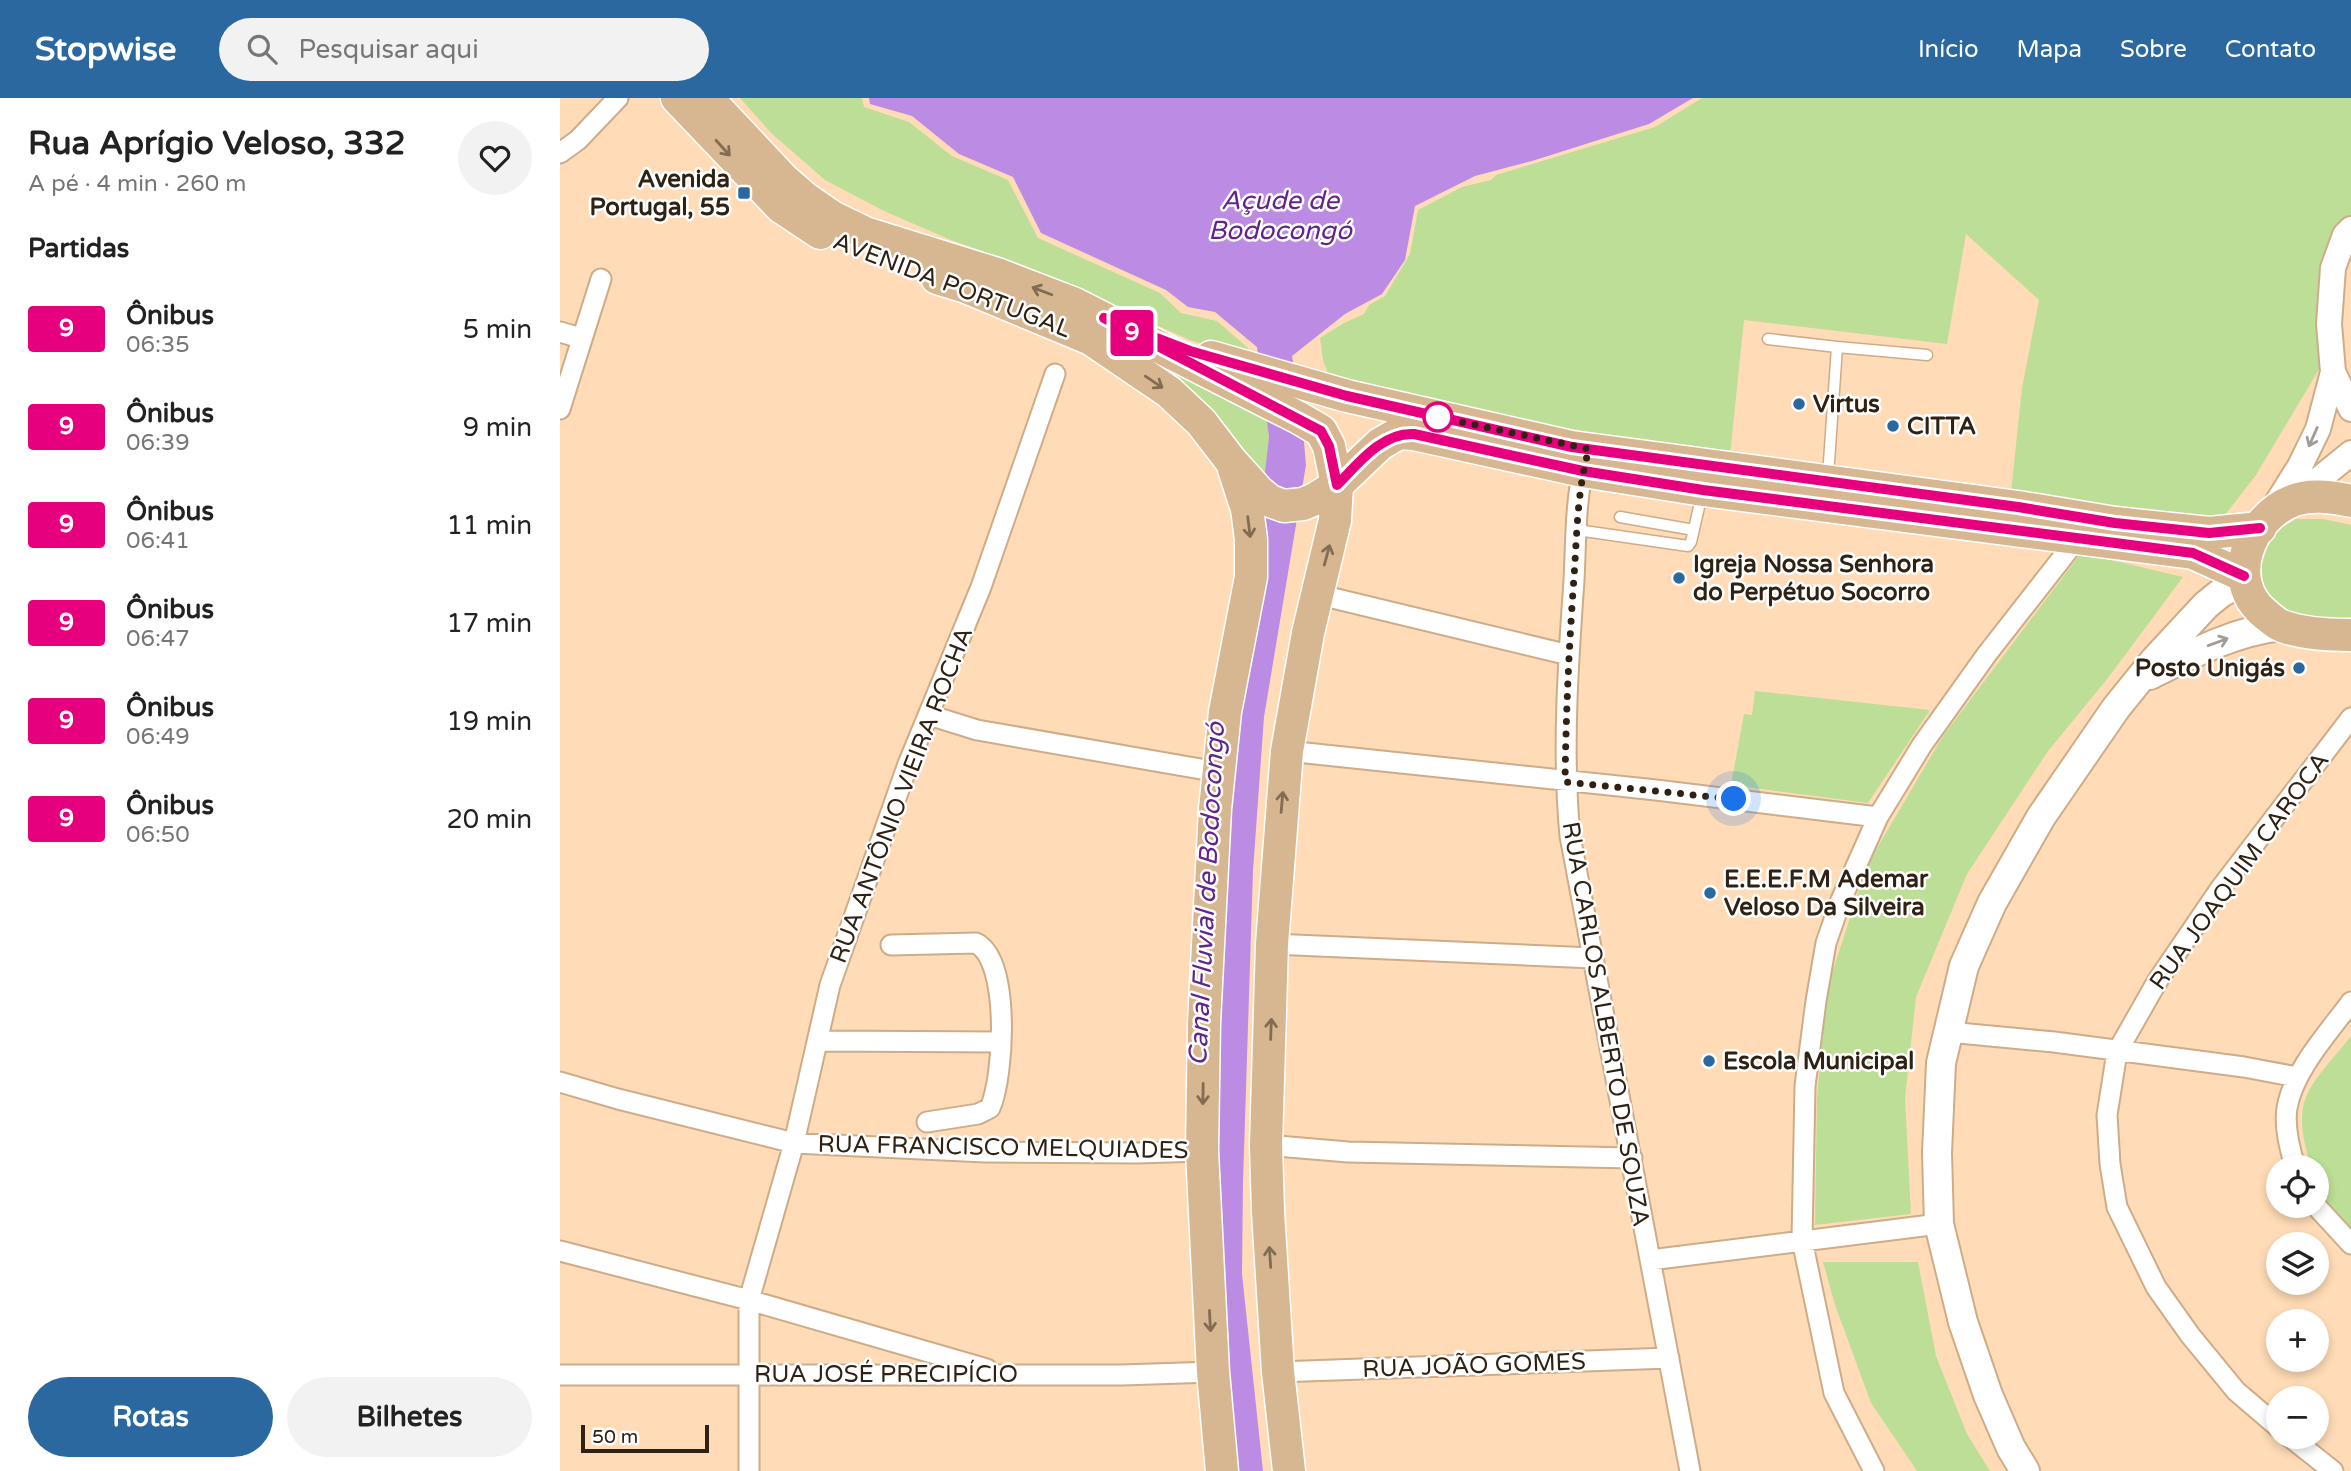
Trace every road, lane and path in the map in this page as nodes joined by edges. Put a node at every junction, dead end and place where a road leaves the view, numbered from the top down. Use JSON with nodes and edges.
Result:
{"nodes":[{"id":1,"x":618,"y":98,"type":"edge"},
{"id":2,"x":677,"y":98,"type":"edge"},
{"id":3,"x":707,"y":98,"type":"edge"},
{"id":4,"x":563,"y":152,"type":"edge"},
{"id":5,"x":2351,"y":229,"type":"edge"},
{"id":6,"x":601,"y":279,"type":"dead end"},
{"id":7,"x":560,"y":332,"type":"edge"},
{"id":8,"x":581,"y":338,"type":"junction"},
{"id":9,"x":1768,"y":339,"type":"dead end"},
{"id":10,"x":1837,"y":347,"type":"junction"},
{"id":11,"x":1927,"y":355,"type":"dead end"},
{"id":12,"x":1055,"y":374,"type":"dead end"},
{"id":13,"x":1256,"y":383,"type":"junction"},
{"id":14,"x":2344,"y":391,"type":"edge"},
{"id":15,"x":560,"y":409,"type":"edge"},
{"id":16,"x":2351,"y":453,"type":"edge"},
{"id":17,"x":1586,"y":460,"type":"junction"},
{"id":18,"x":1231,"y":461,"type":"junction"},
{"id":19,"x":1828,"y":480,"type":"junction"},
{"id":20,"x":1329,"y":482,"type":"junction"},
{"id":21,"x":1703,"y":490,"type":"junction"},
{"id":22,"x":2351,"y":501,"type":"edge"},
{"id":23,"x":2273,"y":515,"type":"junction"},
{"id":24,"x":1620,"y":517,"type":"dead end"},
{"id":25,"x":1577,"y":530,"type":"junction"},
{"id":26,"x":1694,"y":530,"type":"junction"},
{"id":27,"x":2120,"y":533,"type":"junction"},
{"id":28,"x":2077,"y":539,"type":"junction"},
{"id":29,"x":2189,"y":542,"type":"junction"},
{"id":30,"x":2244,"y":579,"type":"junction"},
{"id":31,"x":1316,"y":594,"type":"junction"},
{"id":32,"x":2280,"y":625,"type":"junction"},
{"id":33,"x":2351,"y":635,"type":"edge"},
{"id":34,"x":1569,"y":655,"type":"junction"},
{"id":35,"x":2135,"y":683,"type":"junction"},
{"id":36,"x":929,"y":715,"type":"junction"},
{"id":37,"x":2351,"y":718,"type":"edge"},
{"id":38,"x":1287,"y":751,"type":"junction"},
{"id":39,"x":1218,"y":772,"type":"junction"},
{"id":40,"x":1565,"y":782,"type":"junction"},
{"id":41,"x":1878,"y":817,"type":"junction"},
{"id":42,"x":1272,"y":944,"type":"junction"},
{"id":43,"x":891,"y":945,"type":"dead end"},
{"id":44,"x":1594,"y":958,"type":"junction"},
{"id":45,"x":2351,"y":1002,"type":"edge"},
{"id":46,"x":1948,"y":1032,"type":"junction"},
{"id":47,"x":818,"y":1041,"type":"junction"},
{"id":48,"x":1001,"y":1042,"type":"junction"},
{"id":49,"x":2117,"y":1052,"type":"junction"},
{"id":50,"x":2297,"y":1077,"type":"junction"},
{"id":51,"x":560,"y":1083,"type":"edge"},
{"id":52,"x":927,"y":1122,"type":"dead end"},
{"id":53,"x":794,"y":1143,"type":"junction"},
{"id":54,"x":1266,"y":1145,"type":"junction"},
{"id":55,"x":1202,"y":1151,"type":"junction"},
{"id":56,"x":2292,"y":1155,"type":"edge"},
{"id":57,"x":1632,"y":1158,"type":"junction"},
{"id":58,"x":2327,"y":1218,"type":"edge"},
{"id":59,"x":1940,"y":1224,"type":"junction"},
{"id":60,"x":1802,"y":1240,"type":"junction"},
{"id":61,"x":2351,"y":1244,"type":"edge"},
{"id":62,"x":560,"y":1251,"type":"edge"},
{"id":63,"x":1650,"y":1260,"type":"junction"},
{"id":64,"x":749,"y":1300,"type":"junction"},
{"id":65,"x":1670,"y":1358,"type":"junction"},
{"id":66,"x":1213,"y":1372,"type":"junction"},
{"id":67,"x":1278,"y":1372,"type":"junction"},
{"id":68,"x":748,"y":1374,"type":"junction"},
{"id":69,"x":560,"y":1375,"type":"edge"},
{"id":70,"x":1009,"y":1375,"type":"junction"},
{"id":71,"x":2266,"y":1417,"type":"edge"},
{"id":72,"x":2305,"y":1449,"type":"edge"},
{"id":73,"x":749,"y":1471,"type":"edge"},
{"id":74,"x":1223,"y":1471,"type":"edge"},
{"id":75,"x":1289,"y":1471,"type":"edge"},
{"id":76,"x":1690,"y":1471,"type":"edge"},
{"id":77,"x":1874,"y":1471,"type":"edge"},
{"id":78,"x":2025,"y":1471,"type":"edge"},
{"id":79,"x":2333,"y":1471,"type":"edge"}],
"edges":[{"from":1,"to":4,"type":"street"},
{"from":2,"to":18,"type":"main road","name":"AVENIDA PORTUGAL","one_way":true},
{"from":13,"to":3,"type":"main road","name":"AVENIDA PORTUGAL","one_way":true},
{"from":5,"to":14,"type":"street"},
{"from":6,"to":8,"type":"street"},
{"from":7,"to":8,"type":"street"},
{"from":8,"to":15,"type":"street"},
{"from":9,"to":10,"type":"lane"},
{"from":10,"to":11,"type":"lane"},
{"from":10,"to":19,"type":"lane"},
{"from":12,"to":36,"type":"street","name":"RUA ANTÔNIO VIEIRA ROCHA"},
{"from":13,"to":17,"type":"main road","name":"AVENIDA PORTUGAL"},
{"from":13,"to":20,"type":"main road","name":"AVENIDA PORTUGAL"},
{"from":14,"to":23,"type":"street","one_way":true},
{"from":16,"to":23,"type":"street"},
{"from":17,"to":19,"type":"main road","name":"AVENIDA PORTUGAL"},
{"from":17,"to":20,"type":"main road","name":"AVENIDA PORTUGAL"},
{"from":17,"to":21,"type":"main road","name":"AVENIDA PORTUGAL"},
{"from":17,"to":25,"type":"street","name":"RUA CARLOS ALBERTO DE SOUZA"},
{"from":18,"to":20,"type":"main road","name":"AVENIDA PORTUGAL"},
{"from":18,"to":39,"type":"main road","one_way":true},
{"from":19,"to":27,"type":"main road","name":"AVENIDA PORTUGAL"},
{"from":31,"to":20,"type":"main road","one_way":true},
{"from":21,"to":26,"type":"lane"},
{"from":21,"to":28,"type":"main road","name":"AVENIDA PORTUGAL"},
{"from":22,"to":23,"type":"main road","name":"AVENIDA PORTUGAL"},
{"from":23,"to":29,"type":"main road","name":"AVENIDA PORTUGAL"},
{"from":23,"to":30,"type":"main road"},
{"from":24,"to":26,"type":"lane"},
{"from":25,"to":26,"type":"lane"},
{"from":25,"to":34,"type":"street","name":"RUA CARLOS ALBERTO DE SOUZA"},
{"from":27,"to":28,"type":"main road","name":"AVENIDA PORTUGAL"},
{"from":27,"to":29,"type":"main road","name":"AVENIDA PORTUGAL"},
{"from":28,"to":41,"type":"street"},
{"from":29,"to":30,"type":"main road","name":"AVENIDA PORTUGAL"},
{"from":30,"to":32,"type":"main road"},
{"from":30,"to":35,"type":"main road"},
{"from":31,"to":34,"type":"street"},
{"from":31,"to":38,"type":"main road"},
{"from":32,"to":33,"type":"main road"},
{"from":35,"to":32,"type":"main road","one_way":true},
{"from":34,"to":40,"type":"street","name":"RUA CARLOS ALBERTO DE SOUZA"},
{"from":35,"to":46,"type":"main road"},
{"from":36,"to":39,"type":"street"},
{"from":36,"to":47,"type":"street","name":"RUA ANTÔNIO VIEIRA ROCHA"},
{"from":37,"to":49,"type":"street","name":"RUA JOAQUIM CAROCA"},
{"from":38,"to":40,"type":"street"},
{"from":42,"to":38,"type":"main road","one_way":true},
{"from":39,"to":55,"type":"main road","one_way":true},
{"from":40,"to":41,"type":"street"},
{"from":40,"to":44,"type":"street","name":"RUA CARLOS ALBERTO DE SOUZA"},
{"from":41,"to":60,"type":"street"},
{"from":42,"to":44,"type":"street"},
{"from":54,"to":42,"type":"main road","one_way":true},
{"from":43,"to":48,"type":"street"},
{"from":44,"to":57,"type":"street","name":"RUA CARLOS ALBERTO DE SOUZA"},
{"from":45,"to":50,"type":"street"},
{"from":46,"to":49,"type":"street"},
{"from":46,"to":59,"type":"main road"},
{"from":47,"to":48,"type":"street"},
{"from":47,"to":53,"type":"street","name":"RUA ANTÔNIO VIEIRA ROCHA"},
{"from":48,"to":52,"type":"street"},
{"from":49,"to":50,"type":"street"},
{"from":49,"to":71,"type":"street","name":"RUA JOAQUIM CAROCA"},
{"from":50,"to":56,"type":"street"},
{"from":51,"to":53,"type":"street","name":"RUA FRANCISCO MELQUIADES"},
{"from":53,"to":55,"type":"street","name":"RUA FRANCISCO MELQUIADES"},
{"from":53,"to":64,"type":"street","name":"RUA ANTÔNIO VIEIRA ROCHA"},
{"from":54,"to":57,"type":"street"},
{"from":67,"to":54,"type":"main road","one_way":true},
{"from":55,"to":66,"type":"main road","one_way":true},
{"from":57,"to":63,"type":"street","name":"RUA CARLOS ALBERTO DE SOUZA"},
{"from":58,"to":61,"type":"street"},
{"from":59,"to":60,"type":"street"},
{"from":59,"to":78,"type":"main road"},
{"from":60,"to":63,"type":"street"},
{"from":60,"to":77,"type":"street"},
{"from":62,"to":64,"type":"street"},
{"from":63,"to":65,"type":"street","name":"RUA CARLOS ALBERTO DE SOUZA"},
{"from":64,"to":68,"type":"street","name":"RUA ANTÔNIO VIEIRA ROCHA"},
{"from":64,"to":70,"type":"street"},
{"from":65,"to":67,"type":"street","name":"RUA JOÃO GOMES"},
{"from":65,"to":76,"type":"street","name":"RUA CARLOS ALBERTO DE SOUZA"},
{"from":66,"to":70,"type":"street","name":"RUA JOSÉ PRECIPÍCIO"},
{"from":66,"to":74,"type":"main road"},
{"from":67,"to":75,"type":"main road"},
{"from":68,"to":69,"type":"street","name":"RUA JOSÉ PRECIPÍCIO"},
{"from":68,"to":70,"type":"street","name":"RUA JOSÉ PRECIPÍCIO"},
{"from":68,"to":73,"type":"street","name":"RUA ANTÔNIO VIEIRA ROCHA"},
{"from":72,"to":79,"type":"street"}]}
